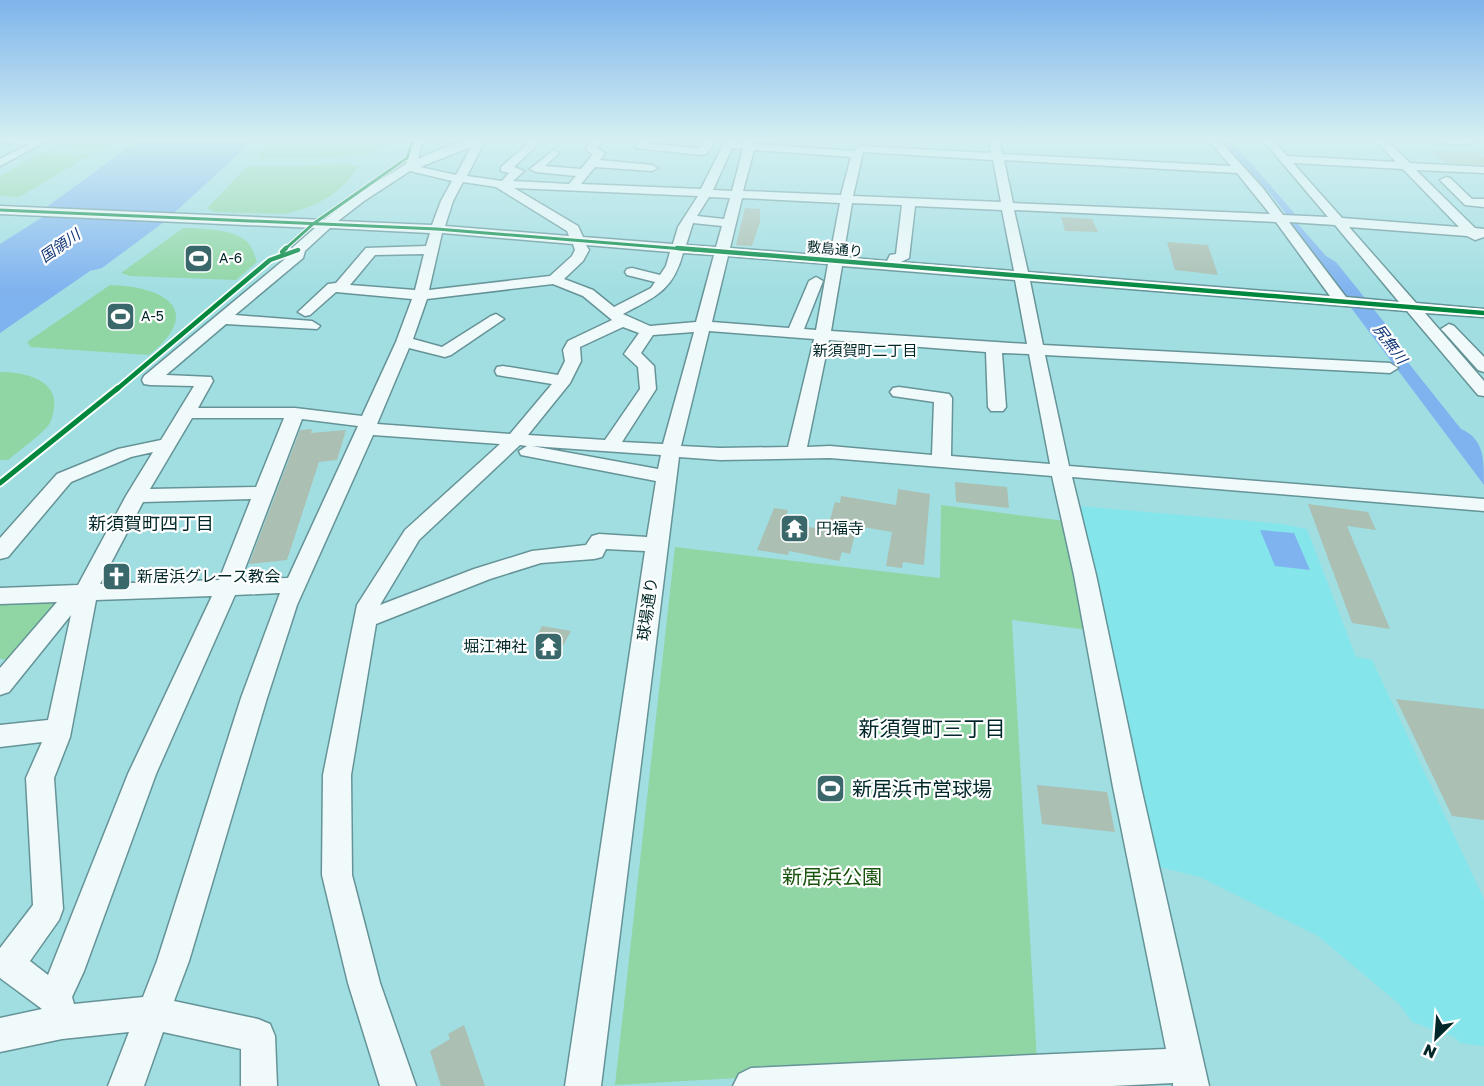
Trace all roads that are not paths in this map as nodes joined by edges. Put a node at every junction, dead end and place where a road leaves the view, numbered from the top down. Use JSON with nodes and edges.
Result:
{"nodes":[{"id":1,"x":373,"y":190,"type":"edge"},
{"id":2,"x":453,"y":190,"type":"edge"},
{"id":3,"x":509,"y":190,"type":"edge"},
{"id":4,"x":633,"y":190,"type":"edge"},
{"id":5,"x":707,"y":190,"type":"edge"},
{"id":6,"x":738,"y":190,"type":"edge"},
{"id":7,"x":849,"y":190,"type":"edge"},
{"id":8,"x":1005,"y":190,"type":"edge"},
{"id":9,"x":1259,"y":190,"type":"edge"},
{"id":10,"x":1315,"y":190,"type":"edge"},
{"id":11,"x":1326,"y":190,"type":"edge"},
{"id":12,"x":1432,"y":190,"type":"edge"},
{"id":13,"x":1456,"y":190,"type":"edge"},
{"id":14,"x":705,"y":194,"type":"junction"},
{"id":15,"x":737,"y":195,"type":"junction"},
{"id":16,"x":847,"y":200,"type":"junction"},
{"id":17,"x":909,"y":202,"type":"junction"},
{"id":18,"x":1484,"y":203,"type":"edge"},
{"id":19,"x":1008,"y":206,"type":"junction"},
{"id":20,"x":0,"y":210,"type":"edge"},
{"id":21,"x":688,"y":219,"type":"junction"},
{"id":22,"x":1282,"y":219,"type":"junction"},
{"id":23,"x":729,"y":223,"type":"junction"},
{"id":24,"x":1340,"y":223,"type":"junction"},
{"id":25,"x":1356,"y":224,"type":"junction"},
{"id":26,"x":328,"y":225,"type":"junction"},
{"id":27,"x":1478,"y":232,"type":"edge"},
{"id":28,"x":435,"y":239,"type":"junction"},
{"id":29,"x":577,"y":240,"type":"junction"},
{"id":30,"x":1484,"y":245,"type":"edge"},
{"id":31,"x":678,"y":248,"type":"junction"},
{"id":32,"x":722,"y":252,"type":"junction"},
{"id":33,"x":836,"y":261,"type":"junction"},
{"id":34,"x":893,"y":266,"type":"junction"},
{"id":35,"x":1021,"y":271,"type":"junction"},
{"id":36,"x":628,"y":277,"type":"dead end"},
{"id":37,"x":555,"y":280,"type":"junction"},
{"id":38,"x":816,"y":281,"type":"dead end"},
{"id":39,"x":661,"y":284,"type":"junction"},
{"id":40,"x":1329,"y":285,"type":"junction"},
{"id":41,"x":340,"y":288,"type":"junction"},
{"id":42,"x":421,"y":295,"type":"junction"},
{"id":43,"x":1342,"y":301,"type":"junction"},
{"id":44,"x":1413,"y":307,"type":"junction"},
{"id":45,"x":1431,"y":308,"type":"junction"},
{"id":46,"x":1484,"y":313,"type":"edge"},
{"id":47,"x":617,"y":317,"type":"junction"},
{"id":48,"x":222,"y":319,"type":"junction"},
{"id":49,"x":496,"y":319,"type":"dead end"},
{"id":50,"x":704,"y":326,"type":"junction"},
{"id":51,"x":648,"y":331,"type":"junction"},
{"id":52,"x":794,"y":334,"type":"junction"},
{"id":53,"x":823,"y":334,"type":"junction"},
{"id":54,"x":404,"y":342,"type":"junction"},
{"id":55,"x":994,"y":348,"type":"junction"},
{"id":56,"x":1036,"y":350,"type":"junction"},
{"id":57,"x":1484,"y":367,"type":"edge"},
{"id":58,"x":1390,"y":368,"type":"dead end"},
{"id":59,"x":503,"y":371,"type":"dead end"},
{"id":60,"x":563,"y":381,"type":"junction"},
{"id":61,"x":1484,"y":391,"type":"edge"},
{"id":62,"x":899,"y":392,"type":"dead end"},
{"id":63,"x":997,"y":406,"type":"dead end"},
{"id":64,"x":186,"y":413,"type":"junction"},
{"id":65,"x":295,"y":413,"type":"junction"},
{"id":66,"x":368,"y":425,"type":"junction"},
{"id":67,"x":513,"y":442,"type":"junction"},
{"id":68,"x":166,"y":444,"type":"junction"},
{"id":69,"x":610,"y":446,"type":"junction"},
{"id":70,"x":671,"y":450,"type":"junction"},
{"id":71,"x":796,"y":453,"type":"junction"},
{"id":72,"x":941,"y":462,"type":"junction"},
{"id":73,"x":1061,"y":472,"type":"junction"},
{"id":74,"x":667,"y":477,"type":"junction"},
{"id":75,"x":264,"y":493,"type":"junction"},
{"id":76,"x":136,"y":496,"type":"junction"},
{"id":77,"x":1484,"y":505,"type":"edge"},
{"id":78,"x":656,"y":545,"type":"junction"},
{"id":79,"x":0,"y":552,"type":"edge"},
{"id":80,"x":296,"y":585,"type":"junction"},
{"id":81,"x":227,"y":588,"type":"junction"},
{"id":82,"x":86,"y":594,"type":"junction"},
{"id":83,"x":0,"y":596,"type":"edge"},
{"id":84,"x":366,"y":619,"type":"junction"},
{"id":85,"x":0,"y":685,"type":"edge"},
{"id":86,"x":58,"y":729,"type":"junction"},
{"id":87,"x":0,"y":736,"type":"edge"},
{"id":88,"x":4,"y":959,"type":"edge"},
{"id":89,"x":59,"y":1009,"type":"junction"},
{"id":90,"x":154,"y":1013,"type":"junction"},
{"id":91,"x":0,"y":1035,"type":"edge"},
{"id":92,"x":1190,"y":1076,"type":"edge"},
{"id":93,"x":126,"y":1086,"type":"edge"},
{"id":94,"x":259,"y":1086,"type":"edge"},
{"id":95,"x":398,"y":1086,"type":"edge"},
{"id":96,"x":583,"y":1086,"type":"edge"},
{"id":97,"x":751,"y":1086,"type":"edge"}],
"edges":[{"from":1,"to":26,"type":"street"},
{"from":2,"to":28,"type":"street"},
{"from":3,"to":29,"type":"street"},
{"from":4,"to":14,"type":"street"},
{"from":5,"to":14,"type":"street"},
{"from":6,"to":15,"type":"street","name":"球場通り"},
{"from":7,"to":16,"type":"street"},
{"from":8,"to":19,"type":"street"},
{"from":9,"to":22,"type":"street"},
{"from":10,"to":24,"type":"street"},
{"from":11,"to":25,"type":"street"},
{"from":12,"to":27,"type":"street"},
{"from":13,"to":18,"type":"street"},
{"from":14,"to":15,"type":"street"},
{"from":14,"to":21,"type":"street"},
{"from":15,"to":16,"type":"street"},
{"from":15,"to":23,"type":"street","name":"球場通り"},
{"from":16,"to":17,"type":"street"},
{"from":16,"to":33,"type":"street"},
{"from":17,"to":19,"type":"street"},
{"from":17,"to":34,"type":"street"},
{"from":19,"to":22,"type":"street"},
{"from":19,"to":35,"type":"street"},
{"from":20,"to":26,"type":"street","name":"敷島通り"},
{"from":21,"to":23,"type":"street"},
{"from":21,"to":31,"type":"street"},
{"from":22,"to":24,"type":"street"},
{"from":22,"to":40,"type":"street"},
{"from":23,"to":32,"type":"street","name":"球場通り"},
{"from":24,"to":25,"type":"street"},
{"from":24,"to":44,"type":"street"},
{"from":25,"to":27,"type":"street"},
{"from":25,"to":45,"type":"street"},
{"from":26,"to":28,"type":"street","name":"敷島通り"},
{"from":26,"to":48,"type":"street"},
{"from":27,"to":30,"type":"street"},
{"from":28,"to":29,"type":"street","name":"敷島通り"},
{"from":28,"to":41,"type":"street"},
{"from":28,"to":42,"type":"street"},
{"from":29,"to":31,"type":"street","name":"敷島通り"},
{"from":29,"to":37,"type":"street"},
{"from":31,"to":32,"type":"street","name":"敷島通り"},
{"from":31,"to":39,"type":"street"},
{"from":32,"to":33,"type":"street","name":"敷島通り"},
{"from":32,"to":50,"type":"street","name":"球場通り"},
{"from":33,"to":34,"type":"street","name":"敷島通り"},
{"from":33,"to":53,"type":"street"},
{"from":34,"to":35,"type":"street","name":"敷島通り"},
{"from":35,"to":40,"type":"street"},
{"from":35,"to":43,"type":"street","name":"敷島通り"},
{"from":35,"to":56,"type":"street"},
{"from":36,"to":39,"type":"street"},
{"from":37,"to":42,"type":"street"},
{"from":37,"to":47,"type":"street"},
{"from":38,"to":52,"type":"street"},
{"from":39,"to":47,"type":"street"},
{"from":40,"to":43,"type":"street"},
{"from":41,"to":42,"type":"street"},
{"from":41,"to":48,"type":"street"},
{"from":42,"to":54,"type":"street"},
{"from":43,"to":44,"type":"street","name":"敷島通り"},
{"from":44,"to":45,"type":"street"},
{"from":44,"to":61,"type":"street"},
{"from":45,"to":46,"type":"street"},
{"from":45,"to":57,"type":"street"},
{"from":47,"to":51,"type":"street"},
{"from":47,"to":60,"type":"street"},
{"from":48,"to":64,"type":"street"},
{"from":49,"to":54,"type":"street"},
{"from":50,"to":51,"type":"street"},
{"from":50,"to":52,"type":"street"},
{"from":50,"to":70,"type":"street","name":"球場通り"},
{"from":51,"to":69,"type":"street"},
{"from":52,"to":53,"type":"street"},
{"from":53,"to":55,"type":"street"},
{"from":53,"to":71,"type":"street"},
{"from":54,"to":66,"type":"street"},
{"from":55,"to":56,"type":"street"},
{"from":55,"to":63,"type":"street"},
{"from":56,"to":58,"type":"street"},
{"from":56,"to":73,"type":"street"},
{"from":59,"to":60,"type":"street"},
{"from":60,"to":67,"type":"street"},
{"from":62,"to":72,"type":"street"},
{"from":64,"to":65,"type":"street"},
{"from":64,"to":68,"type":"street"},
{"from":65,"to":66,"type":"street"},
{"from":65,"to":75,"type":"street"},
{"from":66,"to":67,"type":"street"},
{"from":66,"to":80,"type":"street"},
{"from":67,"to":69,"type":"street"},
{"from":67,"to":74,"type":"street"},
{"from":67,"to":84,"type":"street"},
{"from":68,"to":76,"type":"street"},
{"from":68,"to":79,"type":"street"},
{"from":69,"to":70,"type":"street"},
{"from":70,"to":71,"type":"street"},
{"from":70,"to":74,"type":"street","name":"球場通り"},
{"from":71,"to":72,"type":"street"},
{"from":72,"to":73,"type":"street"},
{"from":73,"to":77,"type":"street"},
{"from":73,"to":92,"type":"street"},
{"from":74,"to":78,"type":"street","name":"球場通り"},
{"from":75,"to":76,"type":"street"},
{"from":75,"to":81,"type":"street"},
{"from":76,"to":82,"type":"street"},
{"from":78,"to":84,"type":"street"},
{"from":78,"to":96,"type":"street","name":"球場通り"},
{"from":80,"to":81,"type":"street"},
{"from":80,"to":90,"type":"street"},
{"from":81,"to":82,"type":"street"},
{"from":81,"to":89,"type":"street"},
{"from":82,"to":83,"type":"street"},
{"from":82,"to":85,"type":"street"},
{"from":82,"to":86,"type":"street"},
{"from":84,"to":95,"type":"street"},
{"from":86,"to":87,"type":"street"},
{"from":86,"to":88,"type":"street"},
{"from":88,"to":89,"type":"street"},
{"from":89,"to":90,"type":"street"},
{"from":89,"to":91,"type":"street"},
{"from":90,"to":93,"type":"street"},
{"from":90,"to":94,"type":"street"},
{"from":92,"to":97,"type":"street"}]}
